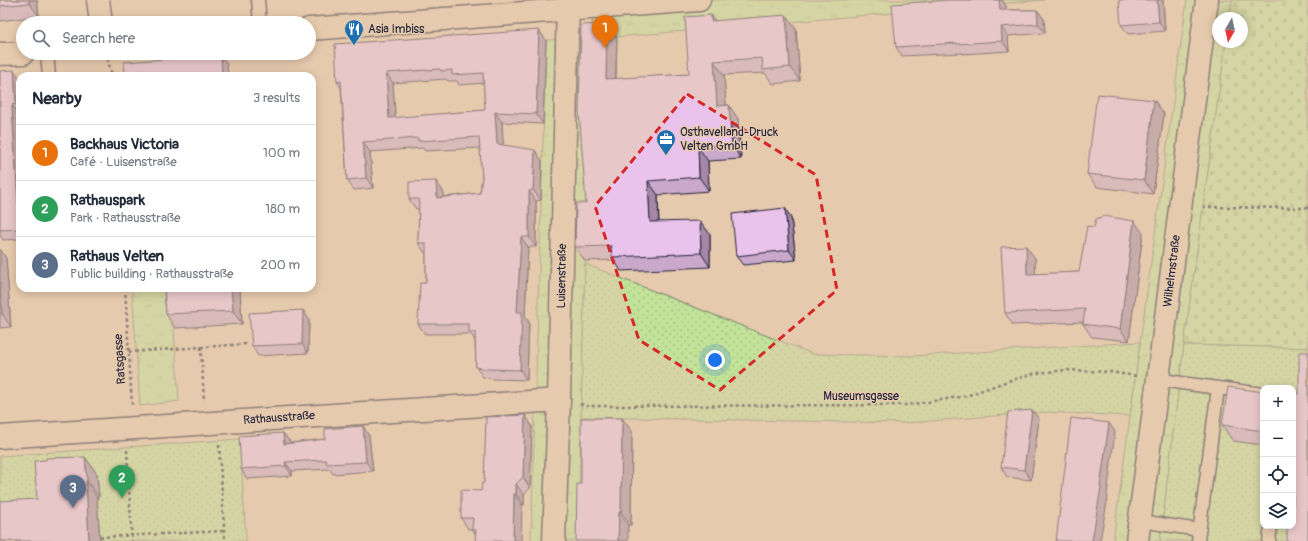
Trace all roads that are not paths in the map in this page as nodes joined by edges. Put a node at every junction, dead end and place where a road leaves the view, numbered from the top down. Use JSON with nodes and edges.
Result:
{"nodes":[{"id":1,"x":98,"y":0,"type":"edge"},
{"id":2,"x":258,"y":0,"type":"edge"},
{"id":3,"x":699,"y":0,"type":"edge"},
{"id":4,"x":1207,"y":0,"type":"edge"},
{"id":5,"x":568,"y":5,"type":"edge"},
{"id":6,"x":101,"y":16,"type":"edge"},
{"id":7,"x":259,"y":16,"type":"edge"},
{"id":8,"x":316,"y":28,"type":"edge"},
{"id":9,"x":16,"y":53,"type":"edge"},
{"id":10,"x":0,"y":54,"type":"edge"},
{"id":11,"x":48,"y":60,"type":"edge"},
{"id":12,"x":49,"y":72,"type":"edge"},
{"id":13,"x":1158,"y":379,"type":"junction"},
{"id":14,"x":1218,"y":388,"type":"junction"},
{"id":15,"x":1260,"y":394,"type":"edge"},
{"id":16,"x":559,"y":400,"type":"junction"},
{"id":17,"x":0,"y":437,"type":"edge"},
{"id":18,"x":1271,"y":529,"type":"edge"},
{"id":19,"x":1138,"y":531,"type":"edge"},
{"id":20,"x":1199,"y":535,"type":"edge"},
{"id":21,"x":554,"y":541,"type":"edge"},
{"id":22,"x":1269,"y":541,"type":"edge"}],
"edges":[{"from":1,"to":6,"type":"street"},
{"from":2,"to":7,"type":"lane"},
{"from":3,"to":5,"type":"street"},
{"from":4,"to":13,"type":"street","name":"Wilhelmstraße"},
{"from":5,"to":8,"type":"street"},
{"from":5,"to":16,"type":"street","name":"Luisenstraße"},
{"from":9,"to":10,"type":"street"},
{"from":11,"to":12,"type":"lane"},
{"from":13,"to":14,"type":"lane"},
{"from":13,"to":19,"type":"street","name":"Wilhelmstraße"},
{"from":14,"to":15,"type":"lane"},
{"from":14,"to":20,"type":"lane"},
{"from":16,"to":17,"type":"street","name":"Rathausstraße"},
{"from":16,"to":21,"type":"street","name":"Luisenstraße"},
{"from":18,"to":22,"type":"lane"},
{"from":19,"to":20,"type":"lane"}]}
